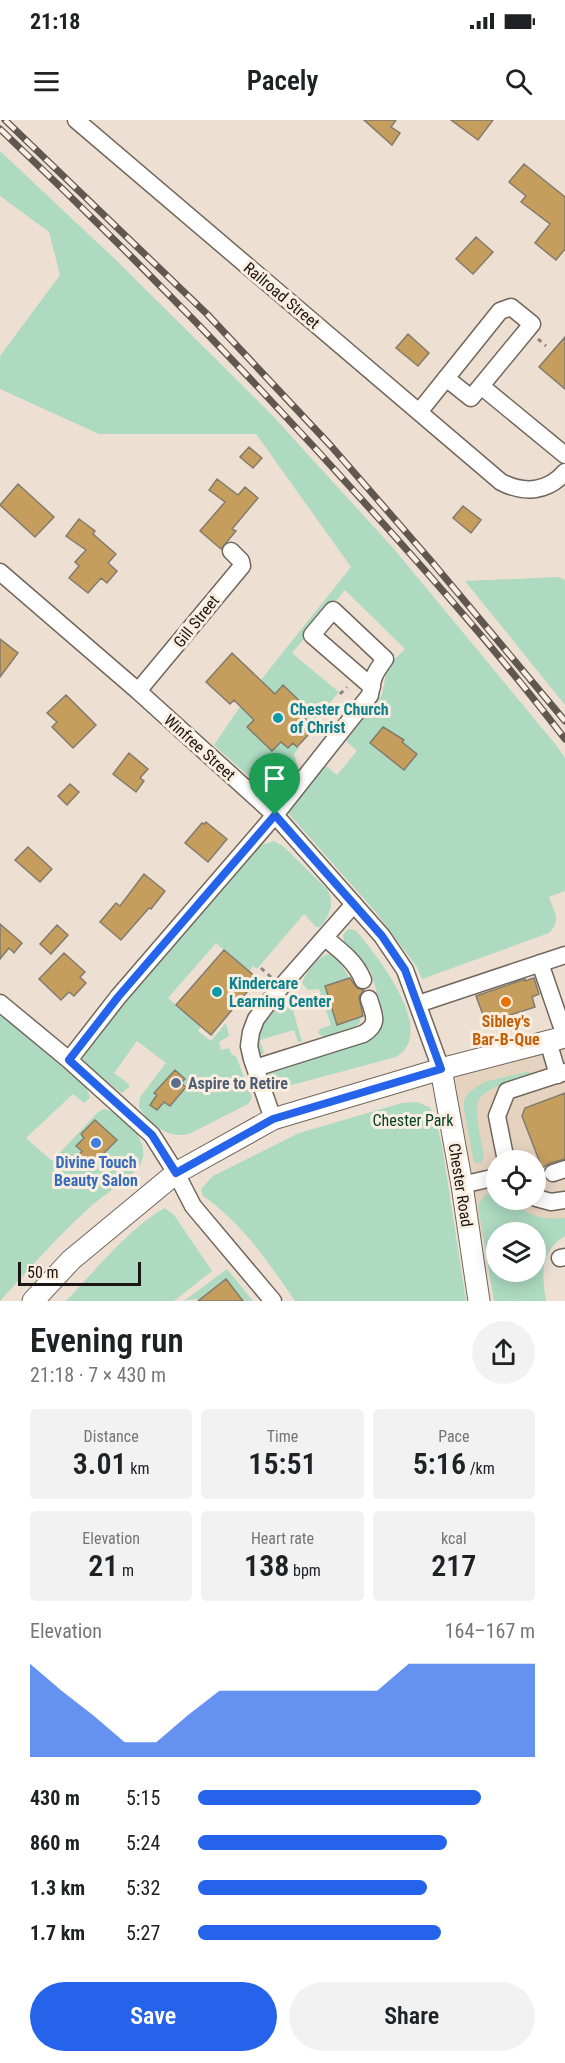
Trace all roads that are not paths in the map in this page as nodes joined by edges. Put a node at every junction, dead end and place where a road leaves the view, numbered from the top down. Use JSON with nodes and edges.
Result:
{"nodes":[{"id":1,"x":76,"y":120,"type":"edge"},
{"id":2,"x":446,"y":378,"type":"junction"},
{"id":3,"x":481,"y":386,"type":"junction"},
{"id":4,"x":419,"y":412,"type":"junction"},
{"id":5,"x":565,"y":455,"type":"edge"},
{"id":6,"x":565,"y":472,"type":"edge"},
{"id":7,"x":231,"y":551,"type":"dead end"},
{"id":8,"x":0,"y":572,"type":"edge"},
{"id":9,"x":372,"y":687,"type":"junction"},
{"id":10,"x":138,"y":691,"type":"junction"},
{"id":11,"x":275,"y":815,"type":"junction"},
{"id":12,"x":354,"y":904,"type":"junction"},
{"id":13,"x":325,"y":938,"type":"junction"},
{"id":14,"x":565,"y":955,"type":"edge"},
{"id":15,"x":540,"y":963,"type":"junction"},
{"id":16,"x":363,"y":980,"type":"dead end"},
{"id":17,"x":369,"y":999,"type":"dead end"},
{"id":18,"x":0,"y":1003,"type":"edge"},
{"id":19,"x":418,"y":1004,"type":"junction"},
{"id":20,"x":559,"y":1038,"type":"edge"},
{"id":21,"x":69,"y":1060,"type":"junction"},
{"id":22,"x":255,"y":1068,"type":"junction"},
{"id":23,"x":441,"y":1069,"type":"junction"},
{"id":24,"x":562,"y":1073,"type":"edge"},
{"id":25,"x":273,"y":1119,"type":"junction"},
{"id":26,"x":504,"y":1150,"type":"edge"},
{"id":27,"x":176,"y":1173,"type":"junction"},
{"id":28,"x":486,"y":1179,"type":"edge"},
{"id":29,"x":462,"y":1185,"type":"junction"},
{"id":30,"x":565,"y":1200,"type":"edge"},
{"id":31,"x":546,"y":1201,"type":"edge"},
{"id":32,"x":33,"y":1301,"type":"edge"},
{"id":33,"x":273,"y":1301,"type":"edge"},
{"id":34,"x":479,"y":1301,"type":"edge"}],
"edges":[{"from":1,"to":4,"type":"street","name":"Railroad Street"},
{"from":2,"to":3,"type":"street"},
{"from":2,"to":3,"type":"street"},
{"from":2,"to":4,"type":"street"},
{"from":3,"to":5,"type":"street"},
{"from":4,"to":6,"type":"street","name":"Railroad Street"},
{"from":7,"to":10,"type":"street","name":"Gill Street"},
{"from":8,"to":10,"type":"street","name":"Winfree Street"},
{"from":9,"to":9,"type":"street"},
{"from":9,"to":11,"type":"street"},
{"from":10,"to":11,"type":"street","name":"Winfree Street"},
{"from":11,"to":12,"type":"street","name":"Winfree Street"},
{"from":11,"to":21,"type":"street"},
{"from":12,"to":13,"type":"street"},
{"from":12,"to":19,"type":"street","name":"Winfree Street"},
{"from":13,"to":16,"type":"street"},
{"from":13,"to":22,"type":"street"},
{"from":14,"to":15,"type":"street"},
{"from":15,"to":19,"type":"street"},
{"from":15,"to":20,"type":"street"},
{"from":17,"to":22,"type":"street"},
{"from":18,"to":21,"type":"street"},
{"from":19,"to":23,"type":"street","name":"Winfree Street"},
{"from":20,"to":23,"type":"main road"},
{"from":20,"to":24,"type":"street"},
{"from":21,"to":27,"type":"street"},
{"from":22,"to":25,"type":"street"},
{"from":23,"to":25,"type":"main road"},
{"from":23,"to":29,"type":"main road","name":"Chester Road"},
{"from":24,"to":26,"type":"street"},
{"from":25,"to":27,"type":"main road"},
{"from":27,"to":32,"type":"main road"},
{"from":27,"to":33,"type":"street"},
{"from":28,"to":29,"type":"street"},
{"from":29,"to":34,"type":"main road","name":"Chester Road"},
{"from":30,"to":31,"type":"street"}]}
